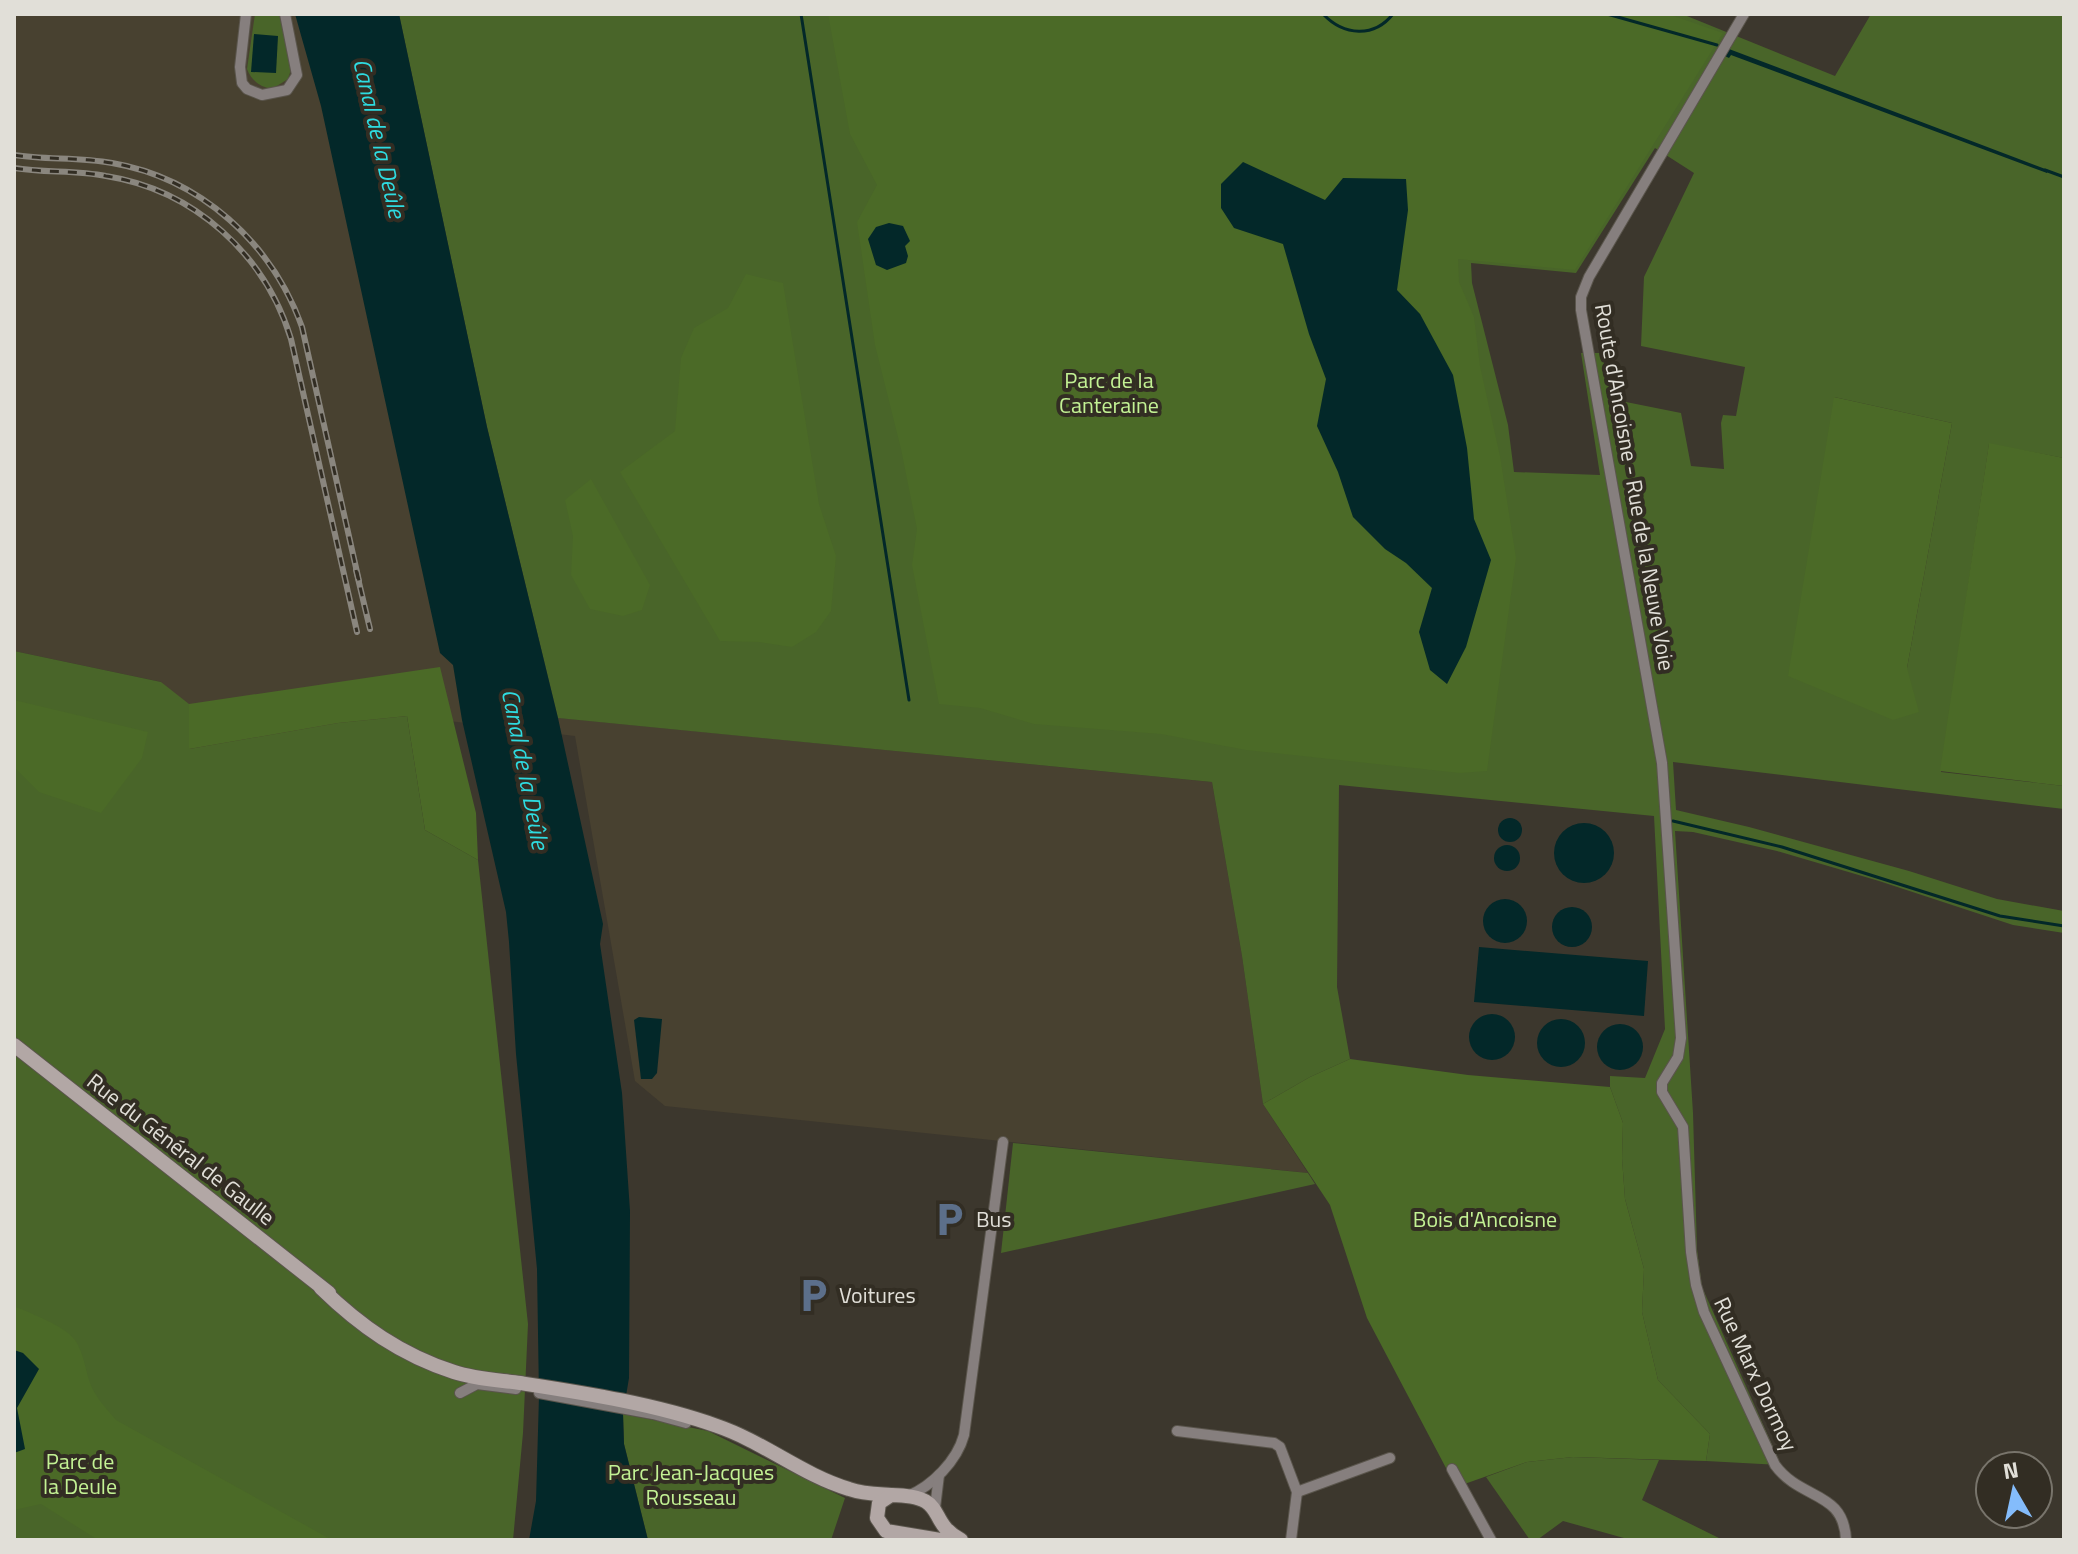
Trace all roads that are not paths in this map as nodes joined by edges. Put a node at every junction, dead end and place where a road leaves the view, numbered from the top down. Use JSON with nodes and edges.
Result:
{"nodes":[{"id":1,"x":246,"y":14,"type":"edge"},
{"id":2,"x":285,"y":14,"type":"edge"},
{"id":3,"x":1744,"y":14,"type":"edge"},
{"id":4,"x":1667,"y":818,"type":"joint"},
{"id":5,"x":14,"y":1045,"type":"edge"},
{"id":6,"x":1003,"y":1142,"type":"dead end"},
{"id":7,"x":519,"y":1386,"type":"junction"},
{"id":8,"x":460,"y":1393,"type":"dead end"},
{"id":9,"x":653,"y":1411,"type":"junction"},
{"id":10,"x":686,"y":1423,"type":"dead end"},
{"id":11,"x":1177,"y":1431,"type":"dead end"},
{"id":12,"x":1390,"y":1458,"type":"dead end"},
{"id":13,"x":1452,"y":1469,"type":"dead end"},
{"id":14,"x":939,"y":1475,"type":"junction"},
{"id":15,"x":850,"y":1490,"type":"junction"},
{"id":16,"x":1297,"y":1492,"type":"junction"},
{"id":17,"x":891,"y":1495,"type":"junction"},
{"id":18,"x":908,"y":1496,"type":"junction"},
{"id":19,"x":936,"y":1512,"type":"junction"},
{"id":20,"x":877,"y":1515,"type":"junction"},
{"id":21,"x":899,"y":1537,"type":"edge"},
{"id":22,"x":920,"y":1538,"type":"edge"},
{"id":23,"x":940,"y":1540,"type":"edge"},
{"id":24,"x":961,"y":1540,"type":"edge"},
{"id":25,"x":1291,"y":1540,"type":"edge"},
{"id":26,"x":1491,"y":1540,"type":"edge"},
{"id":27,"x":1846,"y":1540,"type":"edge"}],
"edges":[{"from":1,"to":2,"type":"street"},
{"from":3,"to":4,"type":"street","name":"Route d'Ancoisne - Rue de la Neuve Voie"},
{"from":4,"to":27,"type":"street","name":"Rue Marx Dormoy"},
{"from":5,"to":7,"type":"street","name":"Rue du Général de Gaulle"},
{"from":6,"to":14,"type":"street"},
{"from":7,"to":8,"type":"street"},
{"from":7,"to":9,"type":"street","name":"Rue du Général de Gaulle"},
{"from":9,"to":10,"type":"street"},
{"from":9,"to":15,"type":"street","name":"Rue du Général de Gaulle"},
{"from":11,"to":16,"type":"street"},
{"from":12,"to":16,"type":"street"},
{"from":13,"to":26,"type":"street"},
{"from":14,"to":18,"type":"street"},
{"from":14,"to":19,"type":"street"},
{"from":15,"to":17,"type":"street"},
{"from":15,"to":20,"type":"street"},
{"from":16,"to":25,"type":"street"},
{"from":17,"to":18,"type":"street"},
{"from":17,"to":20,"type":"street"},
{"from":18,"to":19,"type":"street"},
{"from":19,"to":22,"type":"street"},
{"from":19,"to":24,"type":"street"},
{"from":20,"to":21,"type":"street"},
{"from":21,"to":22,"type":"street"},
{"from":22,"to":23,"type":"street"}]}
